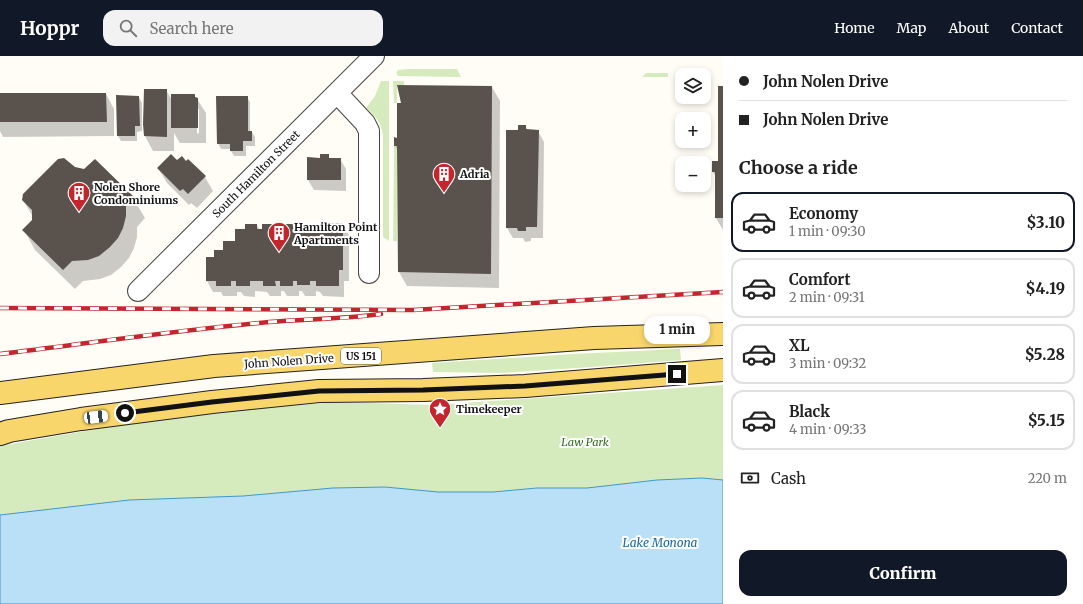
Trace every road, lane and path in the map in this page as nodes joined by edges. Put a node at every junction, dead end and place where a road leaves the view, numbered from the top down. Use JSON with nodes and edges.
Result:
{"nodes":[{"id":1,"x":374,"y":56,"type":"edge"},
{"id":2,"x":337,"y":93,"type":"junction"},
{"id":3,"x":369,"y":273,"type":"dead end"},
{"id":4,"x":138,"y":291,"type":"dead end"},
{"id":5,"x":723,"y":334,"type":"edge"},
{"id":6,"x":723,"y":370,"type":"edge"},
{"id":7,"x":0,"y":393,"type":"edge"},
{"id":8,"x":3,"y":432,"type":"edge"}],
"edges":[{"from":1,"to":2,"type":"street","name":"South Hamilton Street"},
{"from":2,"to":3,"type":"street"},
{"from":2,"to":4,"type":"street","name":"South Hamilton Street"},
{"from":5,"to":7,"type":"main road","name":"John Nolen Drive","number":"US 151"},
{"from":6,"to":8,"type":"main road"}]}
